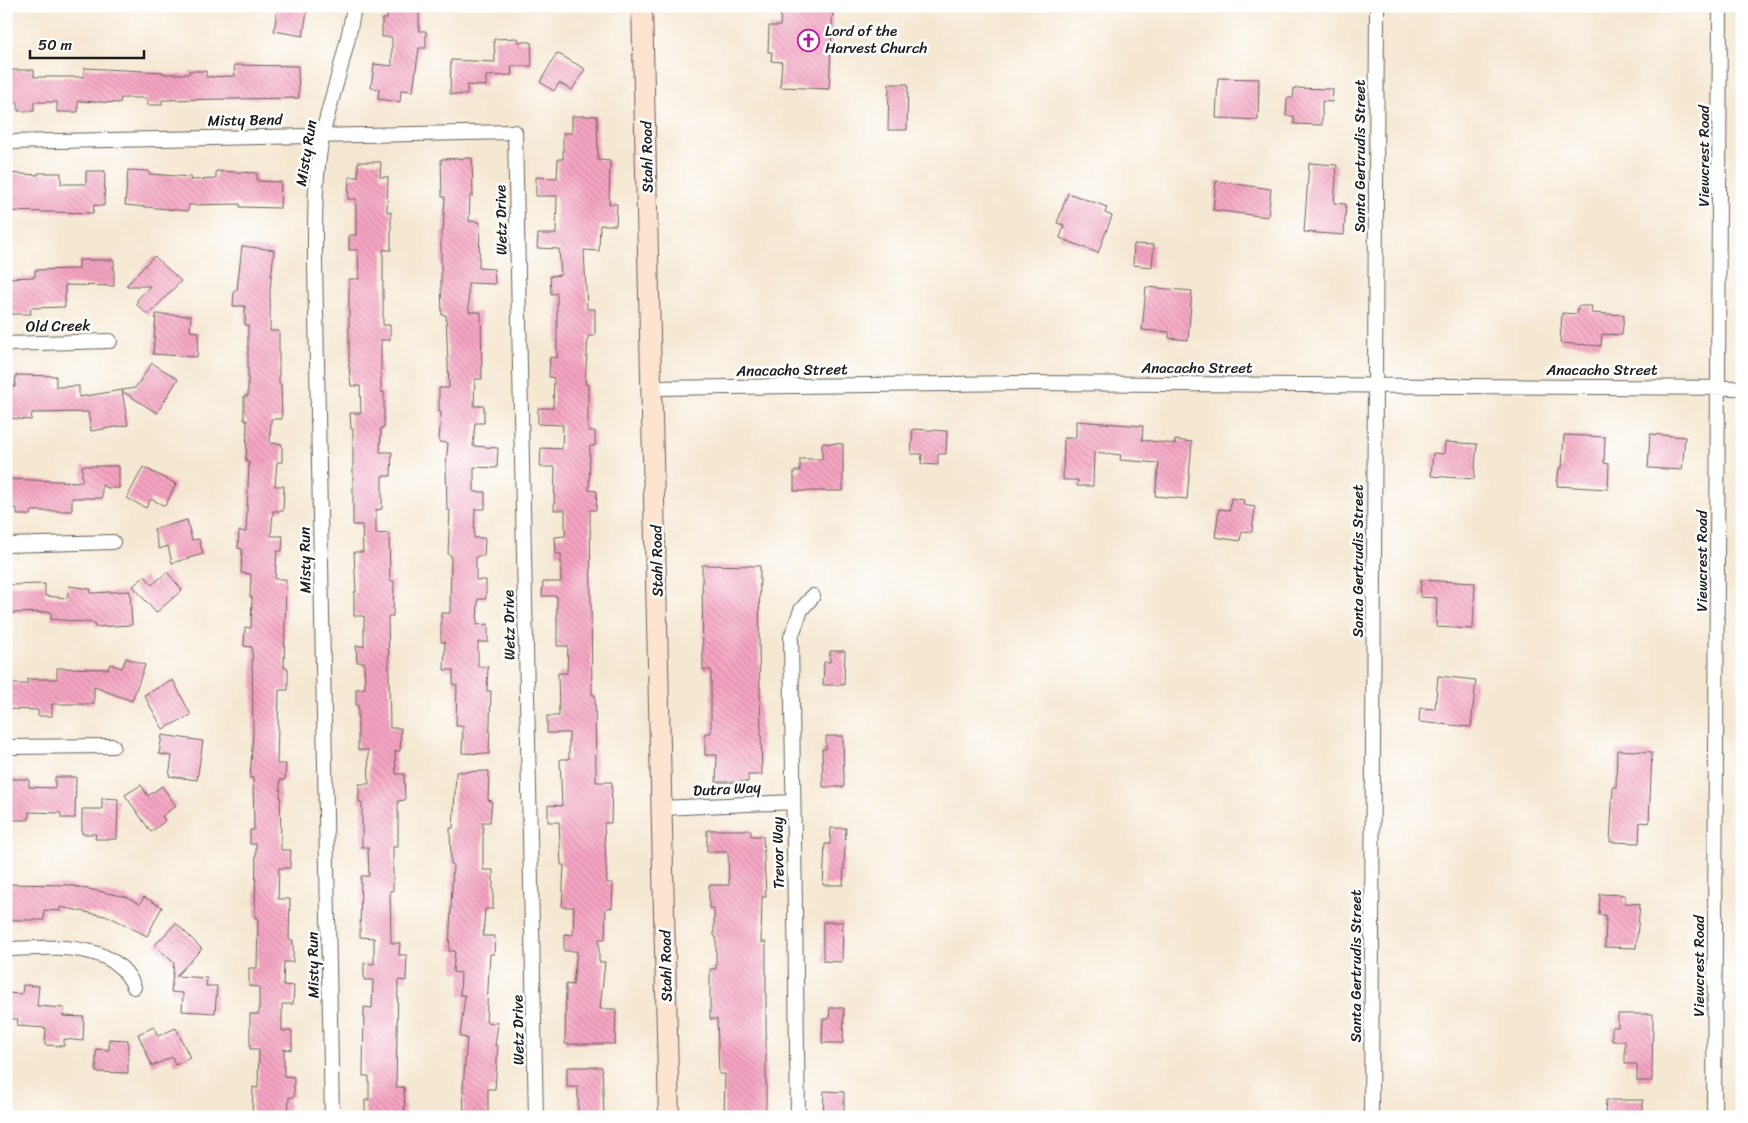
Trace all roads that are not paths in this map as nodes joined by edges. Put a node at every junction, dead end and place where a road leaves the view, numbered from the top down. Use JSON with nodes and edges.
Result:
{"nodes":[{"id":1,"x":354,"y":6,"type":"edge"},
{"id":2,"x":642,"y":6,"type":"edge"},
{"id":3,"x":1377,"y":6,"type":"edge"},
{"id":4,"x":1720,"y":6,"type":"edge"},
{"id":5,"x":515,"y":132,"type":"joint"},
{"id":6,"x":323,"y":135,"type":"junction"},
{"id":7,"x":6,"y":142,"type":"edge"},
{"id":8,"x":110,"y":342,"type":"dead end"},
{"id":9,"x":6,"y":344,"type":"edge"},
{"id":10,"x":1375,"y":385,"type":"junction"},
{"id":11,"x":653,"y":388,"type":"junction"},
{"id":12,"x":1719,"y":388,"type":"junction"},
{"id":13,"x":1742,"y":388,"type":"edge"},
{"id":14,"x":113,"y":542,"type":"dead end"},
{"id":15,"x":6,"y":545,"type":"edge"},
{"id":16,"x":812,"y":596,"type":"dead end"},
{"id":17,"x":113,"y":746,"type":"dead end"},
{"id":18,"x":6,"y":747,"type":"edge"},
{"id":19,"x":793,"y":802,"type":"junction"},
{"id":20,"x":662,"y":808,"type":"junction"},
{"id":21,"x":6,"y":949,"type":"edge"},
{"id":22,"x":134,"y":987,"type":"dead end"},
{"id":23,"x":332,"y":1117,"type":"edge"},
{"id":24,"x":536,"y":1117,"type":"edge"},
{"id":25,"x":669,"y":1117,"type":"edge"},
{"id":26,"x":798,"y":1117,"type":"edge"},
{"id":27,"x":1371,"y":1117,"type":"edge"},
{"id":28,"x":1714,"y":1117,"type":"edge"}],
"edges":[{"from":1,"to":6,"type":"street","name":"Misty Run"},
{"from":2,"to":11,"type":"street","name":"Stahl Road"},
{"from":3,"to":10,"type":"street","name":"Santa Gertrudis Street"},
{"from":4,"to":12,"type":"street","name":"Viewcrest Road"},
{"from":5,"to":6,"type":"street","name":"Misty Bend"},
{"from":5,"to":24,"type":"street","name":"Wetz Drive"},
{"from":6,"to":7,"type":"street","name":"Misty Bend"},
{"from":6,"to":23,"type":"street","name":"Misty Run"},
{"from":8,"to":9,"type":"street","name":"Old Creek"},
{"from":10,"to":11,"type":"street","name":"Anacacho Street"},
{"from":10,"to":12,"type":"street","name":"Anacacho Street"},
{"from":10,"to":27,"type":"street","name":"Santa Gertrudis Street"},
{"from":11,"to":20,"type":"street","name":"Stahl Road"},
{"from":12,"to":13,"type":"street","name":"Anacacho Street"},
{"from":12,"to":28,"type":"street","name":"Viewcrest Road"},
{"from":14,"to":15,"type":"street"},
{"from":16,"to":19,"type":"street","name":"Trevor Way"},
{"from":17,"to":18,"type":"street"},
{"from":19,"to":20,"type":"street","name":"Dutra Way"},
{"from":19,"to":26,"type":"street","name":"Trevor Way"},
{"from":20,"to":25,"type":"street","name":"Stahl Road"},
{"from":21,"to":22,"type":"street"}]}
